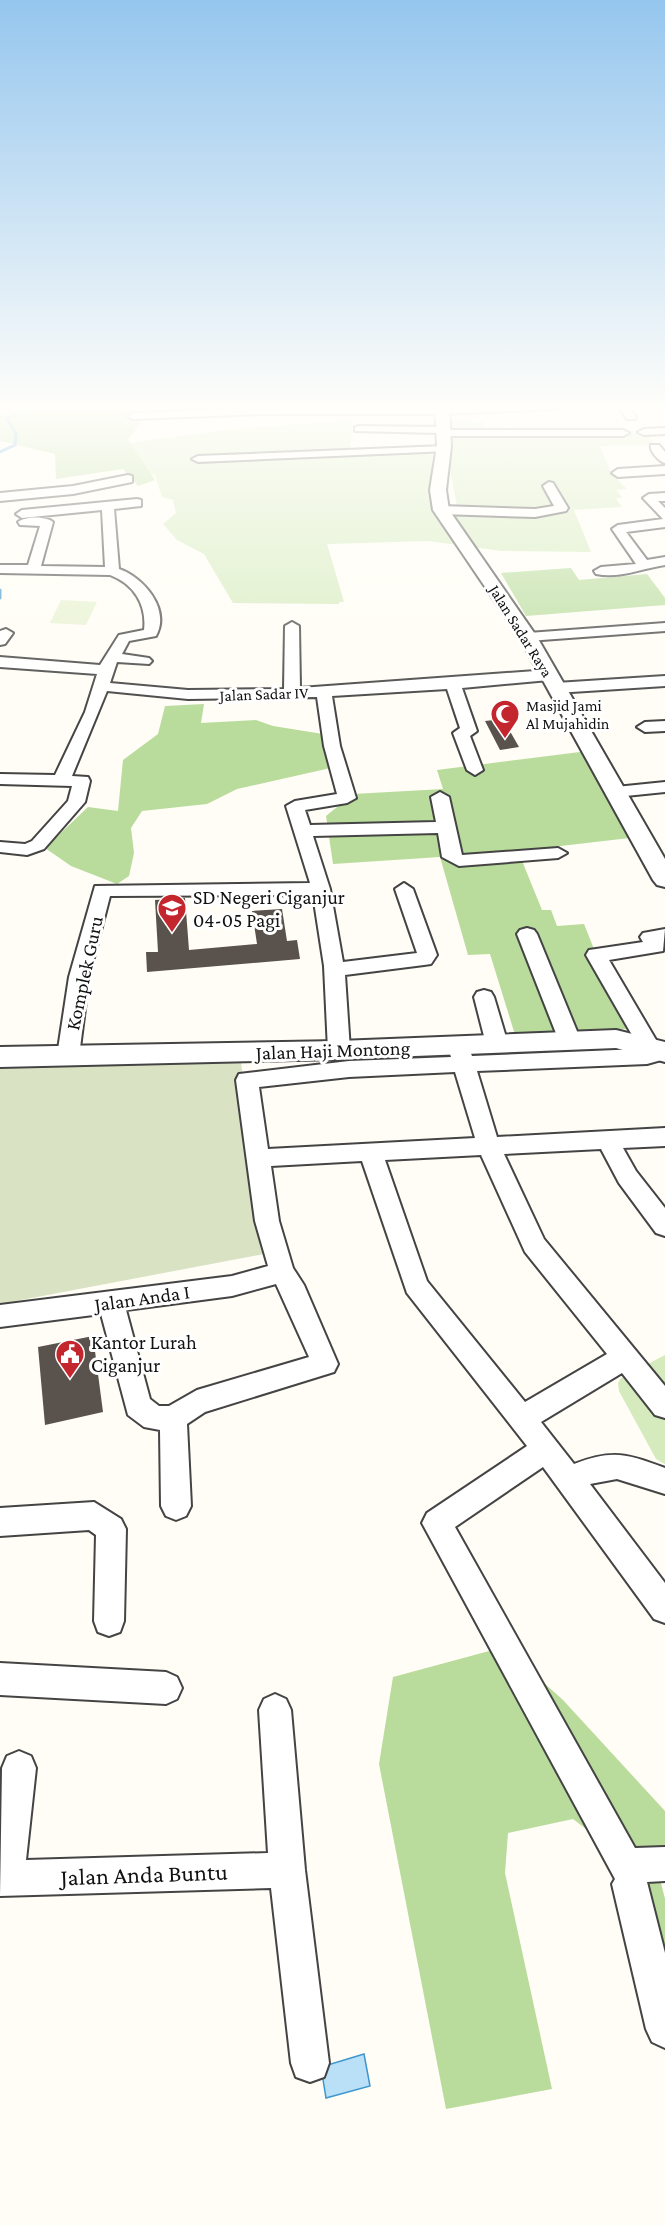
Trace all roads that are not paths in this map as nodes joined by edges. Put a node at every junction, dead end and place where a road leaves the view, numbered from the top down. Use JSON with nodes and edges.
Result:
{"nodes":[{"id":1,"x":20,"y":509,"type":"edge"},
{"id":2,"x":78,"y":509,"type":"edge"},
{"id":3,"x":108,"y":509,"type":"edge"},
{"id":4,"x":557,"y":509,"type":"edge"},
{"id":5,"x":441,"y":510,"type":"joint"},
{"id":6,"x":22,"y":514,"type":"junction"},
{"id":7,"x":665,"y":523,"type":"edge"},
{"id":8,"x":665,"y":561,"type":"edge"},
{"id":9,"x":643,"y":564,"type":"junction"},
{"id":10,"x":34,"y":568,"type":"junction"},
{"id":11,"x":0,"y":569,"type":"edge"},
{"id":12,"x":112,"y":571,"type":"junction"},
{"id":13,"x":601,"y":571,"type":"dead end"},
{"id":14,"x":292,"y":626,"type":"dead end"},
{"id":15,"x":665,"y":627,"type":"edge"},
{"id":16,"x":528,"y":637,"type":"junction"},
{"id":17,"x":144,"y":661,"type":"dead end"},
{"id":18,"x":0,"y":662,"type":"edge"},
{"id":19,"x":107,"y":671,"type":"junction"},
{"id":20,"x":552,"y":681,"type":"junction"},
{"id":21,"x":665,"y":681,"type":"edge"},
{"id":22,"x":453,"y":684,"type":"junction"},
{"id":23,"x":324,"y":692,"type":"junction"},
{"id":24,"x":292,"y":693,"type":"junction"},
{"id":25,"x":665,"y":726,"type":"edge"},
{"id":26,"x":645,"y":728,"type":"dead end"},
{"id":27,"x":475,"y":770,"type":"dead end"},
{"id":28,"x":0,"y":779,"type":"edge"},
{"id":29,"x":61,"y":780,"type":"junction"},
{"id":30,"x":665,"y":787,"type":"edge"},
{"id":31,"x":616,"y":792,"type":"junction"},
{"id":32,"x":440,"y":797,"type":"dead end"},
{"id":33,"x":446,"y":827,"type":"junction"},
{"id":34,"x":302,"y":831,"type":"junction"},
{"id":35,"x":0,"y":847,"type":"edge"},
{"id":36,"x":558,"y":853,"type":"dead end"},
{"id":37,"x":665,"y":880,"type":"edge"},
{"id":38,"x":321,"y":889,"type":"junction"},
{"id":39,"x":404,"y":889,"type":"dead end"},
{"id":40,"x":527,"y":934,"type":"dead end"},
{"id":41,"x":665,"y":935,"type":"edge"},
{"id":42,"x":334,"y":970,"type":"junction"},
{"id":43,"x":484,"y":997,"type":"dead end"},
{"id":44,"x":570,"y":1041,"type":"junction"},
{"id":45,"x":498,"y":1044,"type":"junction"},
{"id":46,"x":339,"y":1050,"type":"junction"},
{"id":47,"x":659,"y":1051,"type":"edge"},
{"id":48,"x":462,"y":1055,"type":"junction"},
{"id":49,"x":68,"y":1056,"type":"junction"},
{"id":50,"x":0,"y":1057,"type":"edge"},
{"id":51,"x":665,"y":1137,"type":"edge"},
{"id":52,"x":608,"y":1140,"type":"junction"},
{"id":53,"x":488,"y":1144,"type":"junction"},
{"id":54,"x":371,"y":1153,"type":"junction"},
{"id":55,"x":260,"y":1158,"type":"junction"},
{"id":56,"x":665,"y":1226,"type":"edge"},
{"id":57,"x":282,"y":1272,"type":"junction"},
{"id":58,"x":111,"y":1303,"type":"junction"},
{"id":59,"x":0,"y":1316,"type":"edge"},
{"id":60,"x":626,"y":1356,"type":"junction"},
{"id":61,"x":665,"y":1406,"type":"edge"},
{"id":62,"x":173,"y":1418,"type":"junction"},
{"id":63,"x":522,"y":1419,"type":"junction"},
{"id":64,"x":546,"y":1449,"type":"junction"},
{"id":65,"x":569,"y":1480,"type":"junction"},
{"id":66,"x":665,"y":1481,"type":"edge"},
{"id":67,"x":176,"y":1506,"type":"dead end"},
{"id":68,"x":0,"y":1522,"type":"edge"},
{"id":69,"x":665,"y":1608,"type":"edge"},
{"id":70,"x":109,"y":1621,"type":"dead end"},
{"id":71,"x":0,"y":1679,"type":"edge"},
{"id":72,"x":166,"y":1688,"type":"dead end"},
{"id":73,"x":275,"y":1710,"type":"dead end"},
{"id":74,"x":19,"y":1768,"type":"dead end"},
{"id":75,"x":665,"y":1864,"type":"edge"},
{"id":76,"x":288,"y":1870,"type":"junction"},
{"id":77,"x":3,"y":1878,"type":"edge"},
{"id":78,"x":630,"y":1884,"type":"dead end"},
{"id":79,"x":665,"y":2029,"type":"edge"},
{"id":80,"x":310,"y":2063,"type":"dead end"}],
"edges":[{"from":1,"to":6,"type":"street"},
{"from":2,"to":6,"type":"street"},
{"from":3,"to":12,"type":"street"},
{"from":4,"to":5,"type":"street"},
{"from":5,"to":16,"type":"street","name":"Jalan Sadar Raya"},
{"from":6,"to":10,"type":"street"},
{"from":7,"to":9,"type":"street"},
{"from":8,"to":9,"type":"street"},
{"from":9,"to":13,"type":"street"},
{"from":10,"to":11,"type":"street"},
{"from":10,"to":12,"type":"street"},
{"from":12,"to":19,"type":"street"},
{"from":14,"to":24,"type":"street"},
{"from":15,"to":16,"type":"street"},
{"from":16,"to":20,"type":"street","name":"Jalan Sadar Raya"},
{"from":17,"to":19,"type":"street"},
{"from":18,"to":19,"type":"street","name":"Jalan Sadar IV"},
{"from":19,"to":24,"type":"street","name":"Jalan Sadar IV"},
{"from":19,"to":29,"type":"street"},
{"from":20,"to":21,"type":"street","name":"Jalan Sadar IV"},
{"from":20,"to":22,"type":"street","name":"Jalan Sadar IV"},
{"from":20,"to":31,"type":"street","name":"Jalan Sadar Raya"},
{"from":22,"to":23,"type":"street","name":"Jalan Sadar IV"},
{"from":22,"to":27,"type":"street"},
{"from":23,"to":24,"type":"street","name":"Jalan Sadar IV"},
{"from":23,"to":34,"type":"street"},
{"from":25,"to":26,"type":"street"},
{"from":28,"to":29,"type":"street"},
{"from":29,"to":35,"type":"street"},
{"from":30,"to":31,"type":"street"},
{"from":31,"to":37,"type":"street","name":"Jalan Sadar Raya"},
{"from":32,"to":33,"type":"street"},
{"from":33,"to":34,"type":"street"},
{"from":33,"to":36,"type":"street"},
{"from":34,"to":38,"type":"street"},
{"from":38,"to":42,"type":"street"},
{"from":38,"to":49,"type":"street","name":"Komplek Guru"},
{"from":39,"to":42,"type":"street"},
{"from":40,"to":44,"type":"street"},
{"from":41,"to":47,"type":"street"},
{"from":42,"to":46,"type":"street"},
{"from":43,"to":45,"type":"street"},
{"from":44,"to":45,"type":"street","name":"Jalan Haji Montong"},
{"from":44,"to":47,"type":"street","name":"Jalan Haji Montong"},
{"from":45,"to":48,"type":"street","name":"Jalan Haji Montong"},
{"from":46,"to":48,"type":"street","name":"Jalan Haji Montong"},
{"from":46,"to":49,"type":"street","name":"Jalan Haji Montong"},
{"from":47,"to":48,"type":"street"},
{"from":48,"to":53,"type":"street"},
{"from":48,"to":55,"type":"street"},
{"from":49,"to":50,"type":"street","name":"Jalan Haji Montong"},
{"from":51,"to":52,"type":"street"},
{"from":52,"to":53,"type":"street"},
{"from":52,"to":56,"type":"street"},
{"from":53,"to":54,"type":"street"},
{"from":53,"to":60,"type":"street"},
{"from":54,"to":55,"type":"street"},
{"from":54,"to":63,"type":"street"},
{"from":55,"to":57,"type":"street"},
{"from":57,"to":58,"type":"street","name":"Jalan Anda I"},
{"from":57,"to":62,"type":"street"},
{"from":58,"to":59,"type":"street","name":"Jalan Anda I"},
{"from":58,"to":62,"type":"street"},
{"from":60,"to":61,"type":"street"},
{"from":60,"to":63,"type":"street"},
{"from":62,"to":67,"type":"street"},
{"from":63,"to":64,"type":"street"},
{"from":64,"to":65,"type":"street"},
{"from":64,"to":75,"type":"street"},
{"from":65,"to":66,"type":"street"},
{"from":65,"to":69,"type":"street"},
{"from":68,"to":70,"type":"street"},
{"from":71,"to":72,"type":"street"},
{"from":73,"to":76,"type":"street"},
{"from":74,"to":77,"type":"street"},
{"from":76,"to":77,"type":"street","name":"Jalan Anda Buntu"},
{"from":76,"to":80,"type":"street"},
{"from":78,"to":79,"type":"street"}]}
